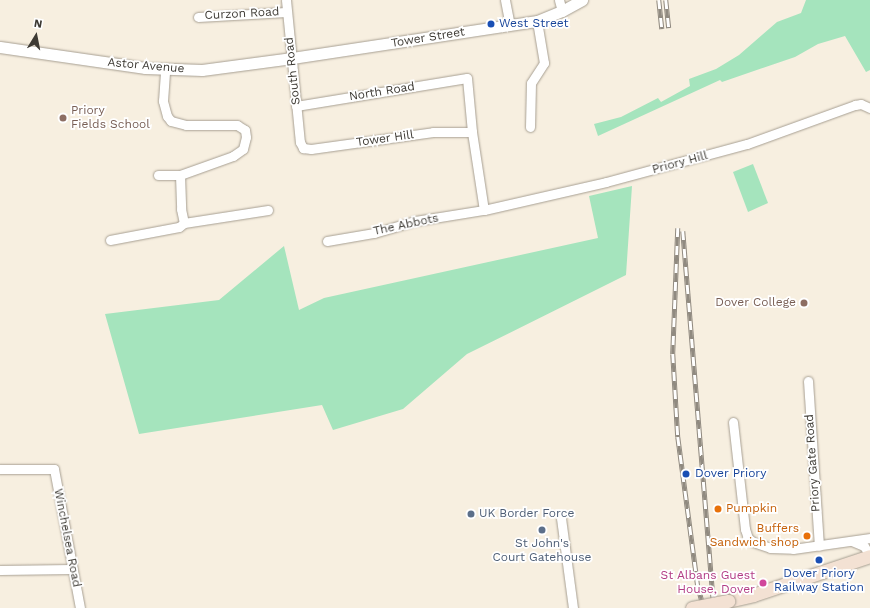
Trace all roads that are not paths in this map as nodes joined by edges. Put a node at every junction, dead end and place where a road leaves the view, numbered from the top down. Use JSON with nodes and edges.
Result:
{"nodes":[{"id":1,"x":286,"y":0,"type":"edge"},
{"id":2,"x":506,"y":0,"type":"edge"},
{"id":3,"x":559,"y":0,"type":"edge"},
{"id":4,"x":582,"y":0,"type":"edge"},
{"id":5,"x":562,"y":11,"type":"junction"},
{"id":6,"x":286,"y":12,"type":"junction"},
{"id":7,"x":198,"y":17,"type":"dead end"},
{"id":8,"x":537,"y":21,"type":"junction"},
{"id":9,"x":510,"y":26,"type":"junction"},
{"id":10,"x":0,"y":47,"type":"edge"},
{"id":11,"x":292,"y":58,"type":"junction"},
{"id":12,"x":165,"y":70,"type":"junction"},
{"id":13,"x":296,"y":106,"type":"junction"},
{"id":14,"x":870,"y":108,"type":"edge"},
{"id":15,"x":530,"y":127,"type":"dead end"},
{"id":16,"x":472,"y":132,"type":"junction"},
{"id":17,"x":300,"y":142,"type":"joint"},
{"id":18,"x":158,"y":175,"type":"dead end"},
{"id":19,"x":180,"y":175,"type":"junction"},
{"id":20,"x":268,"y":210,"type":"dead end"},
{"id":21,"x":484,"y":210,"type":"junction"},
{"id":22,"x":184,"y":223,"type":"junction"},
{"id":23,"x":110,"y":240,"type":"dead end"},
{"id":24,"x":327,"y":241,"type":"dead end"},
{"id":25,"x":808,"y":381,"type":"dead end"},
{"id":26,"x":733,"y":422,"type":"dead end"},
{"id":27,"x":0,"y":469,"type":"edge"},
{"id":28,"x":561,"y":518,"type":"dead end"},
{"id":29,"x":870,"y":538,"type":"edge"},
{"id":30,"x":851,"y":541,"type":"junction"},
{"id":31,"x":819,"y":546,"type":"junction"},
{"id":32,"x":870,"y":556,"type":"edge"},
{"id":33,"x":72,"y":569,"type":"junction"},
{"id":34,"x":0,"y":570,"type":"edge"},
{"id":35,"x":80,"y":608,"type":"edge"},
{"id":36,"x":573,"y":608,"type":"edge"},
{"id":37,"x":690,"y":608,"type":"edge"}],
"edges":[{"from":1,"to":6,"type":"street","name":"South Road"},
{"from":2,"to":9,"type":"street"},
{"from":3,"to":5,"type":"street"},
{"from":4,"to":5,"type":"street","name":"Tower Street"},
{"from":5,"to":8,"type":"street","name":"Tower Street"},
{"from":6,"to":7,"type":"street","name":"Curzon Road"},
{"from":6,"to":11,"type":"street","name":"South Road"},
{"from":8,"to":9,"type":"street","name":"Tower Street"},
{"from":8,"to":15,"type":"street"},
{"from":9,"to":11,"type":"street","name":"Tower Street"},
{"from":10,"to":12,"type":"street","name":"Astor Avenue"},
{"from":11,"to":12,"type":"street","name":"Astor Avenue"},
{"from":11,"to":13,"type":"street","name":"South Road"},
{"from":12,"to":19,"type":"street"},
{"from":13,"to":16,"type":"street","name":"North Road"},
{"from":13,"to":17,"type":"street","name":"South Road"},
{"from":14,"to":21,"type":"street","name":"Priory Hill"},
{"from":16,"to":17,"type":"street","name":"Tower Hill"},
{"from":16,"to":21,"type":"street"},
{"from":18,"to":19,"type":"street"},
{"from":19,"to":22,"type":"street"},
{"from":20,"to":22,"type":"street"},
{"from":21,"to":24,"type":"street","name":"The Abbots"},
{"from":22,"to":23,"type":"street"},
{"from":25,"to":31,"type":"street","name":"Priory Gate Road"},
{"from":26,"to":31,"type":"street"},
{"from":27,"to":33,"type":"street","name":"Winchelsea Road"},
{"from":28,"to":36,"type":"street"},
{"from":29,"to":30,"type":"street"},
{"from":30,"to":31,"type":"street"},
{"from":30,"to":32,"type":"street"},
{"from":32,"to":37,"type":"main road","bridge":true},
{"from":33,"to":34,"type":"street"},
{"from":33,"to":35,"type":"street","name":"Winchelsea Road"}]}
